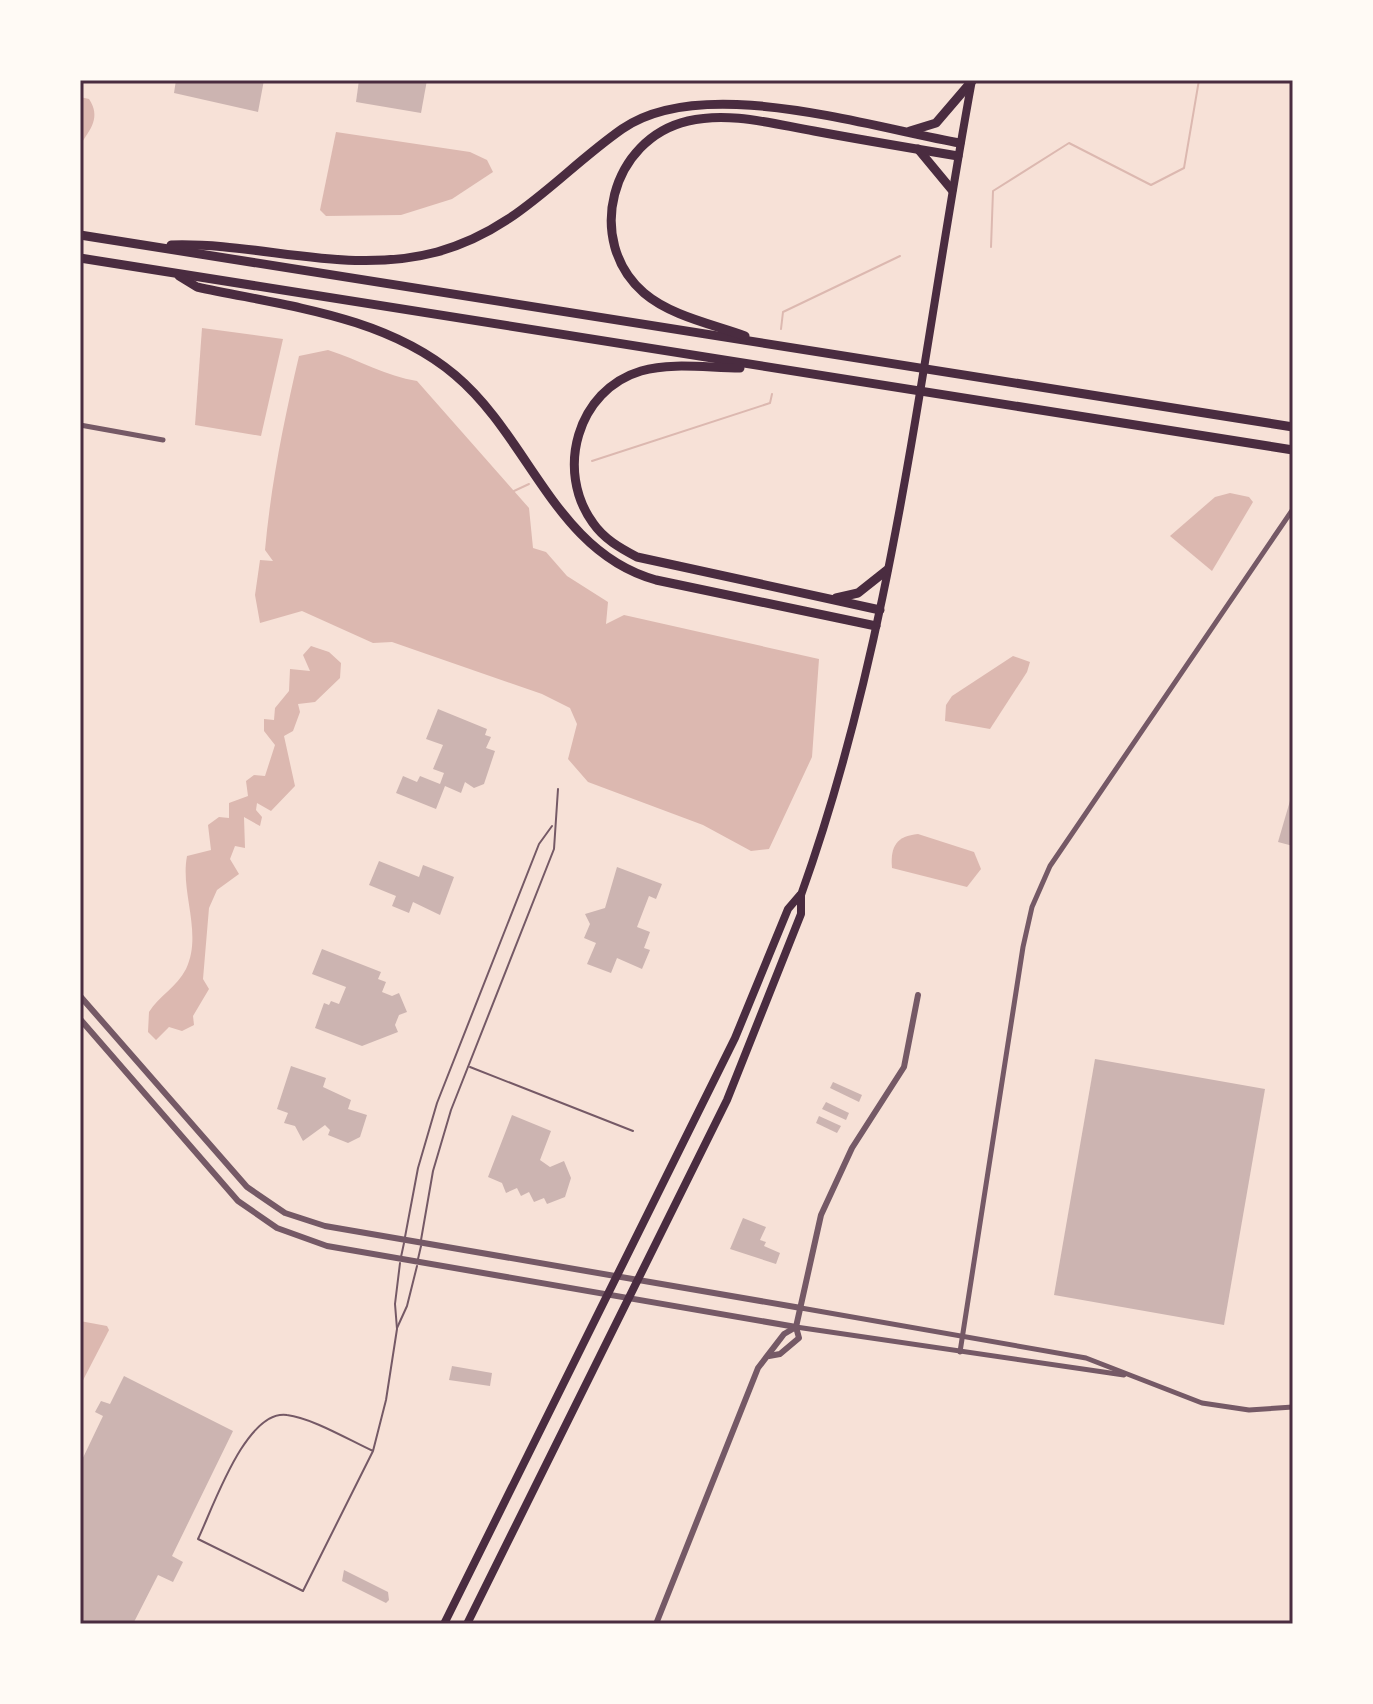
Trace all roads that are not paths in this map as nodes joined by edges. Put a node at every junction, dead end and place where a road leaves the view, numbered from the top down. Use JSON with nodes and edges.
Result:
{"nodes":[{"id":1,"x":972,"y":80,"type":"edge"},
{"id":2,"x":902,"y":131,"type":"junction"},
{"id":3,"x":960,"y":143,"type":"junction"},
{"id":4,"x":918,"y":149,"type":"junction"},
{"id":5,"x":958,"y":156,"type":"junction"},
{"id":6,"x":952,"y":190,"type":"junction"},
{"id":7,"x":80,"y":235,"type":"edge"},
{"id":8,"x":147,"y":246,"type":"junction"},
{"id":9,"x":80,"y":258,"type":"edge"},
{"id":10,"x":172,"y":273,"type":"junction"},
{"id":11,"x":767,"y":344,"type":"junction"},
{"id":12,"x":775,"y":369,"type":"junction"},
{"id":13,"x":80,"y":425,"type":"edge"},
{"id":14,"x":1293,"y":427,"type":"edge"},
{"id":15,"x":163,"y":440,"type":"dead end"},
{"id":16,"x":1293,"y":450,"type":"edge"},
{"id":17,"x":1293,"y":509,"type":"edge"},
{"id":18,"x":887,"y":570,"type":"junction"},
{"id":19,"x":831,"y":599,"type":"junction"},
{"id":20,"x":880,"y":610,"type":"junction"},
{"id":21,"x":876,"y":626,"type":"junction"},
{"id":22,"x":558,"y":789,"type":"dead end"},
{"id":23,"x":552,"y":826,"type":"junction"},
{"id":24,"x":801,"y":895,"type":"junction"},
{"id":25,"x":918,"y":995,"type":"dead end"},
{"id":26,"x":80,"y":996,"type":"edge"},
{"id":27,"x":80,"y":1019,"type":"edge"},
{"id":28,"x":469,"y":1066,"type":"junction"},
{"id":29,"x":633,"y":1131,"type":"dead end"},
{"id":30,"x":405,"y":1239,"type":"junction"},
{"id":31,"x":421,"y":1242,"type":"junction"},
{"id":32,"x":401,"y":1259,"type":"junction"},
{"id":33,"x":418,"y":1262,"type":"junction"},
{"id":34,"x":617,"y":1276,"type":"junction"},
{"id":35,"x":638,"y":1280,"type":"junction"},
{"id":36,"x":608,"y":1295,"type":"junction"},
{"id":37,"x":629,"y":1298,"type":"junction"},
{"id":38,"x":801,"y":1308,"type":"junction"},
{"id":39,"x":796,"y":1327,"type":"junction"},
{"id":40,"x":397,"y":1329,"type":"junction"},
{"id":41,"x":962,"y":1338,"type":"junction"},
{"id":42,"x":960,"y":1352,"type":"junction"},
{"id":43,"x":769,"y":1356,"type":"junction"},
{"id":44,"x":1133,"y":1377,"type":"junction"},
{"id":45,"x":1293,"y":1407,"type":"edge"},
{"id":46,"x":373,"y":1451,"type":"junction"},
{"id":47,"x":444,"y":1624,"type":"edge"},
{"id":48,"x":467,"y":1624,"type":"edge"},
{"id":49,"x":656,"y":1624,"type":"edge"}],
"edges":[{"from":1,"to":2,"type":"highway"},
{"from":1,"to":3,"type":"main road"},
{"from":2,"to":3,"type":"highway"},
{"from":2,"to":8,"type":"highway"},
{"from":3,"to":5,"type":"main road"},
{"from":4,"to":5,"type":"highway"},
{"from":4,"to":6,"type":"highway"},
{"from":4,"to":11,"type":"highway"},
{"from":5,"to":6,"type":"main road"},
{"from":6,"to":18,"type":"main road"},
{"from":7,"to":8,"type":"highway"},
{"from":8,"to":11,"type":"highway"},
{"from":9,"to":10,"type":"highway"},
{"from":10,"to":12,"type":"highway"},
{"from":10,"to":21,"type":"highway"},
{"from":11,"to":14,"type":"highway"},
{"from":12,"to":16,"type":"highway"},
{"from":12,"to":19,"type":"highway"},
{"from":13,"to":15,"type":"street"},
{"from":17,"to":41,"type":"street"},
{"from":18,"to":19,"type":"highway"},
{"from":18,"to":20,"type":"main road"},
{"from":19,"to":20,"type":"highway"},
{"from":20,"to":21,"type":"main road"},
{"from":21,"to":24,"type":"main road"},
{"from":22,"to":23,"type":"lane"},
{"from":23,"to":28,"type":"lane"},
{"from":23,"to":30,"type":"lane"},
{"from":24,"to":34,"type":"main road"},
{"from":24,"to":35,"type":"main road"},
{"from":25,"to":38,"type":"street"},
{"from":26,"to":30,"type":"street"},
{"from":27,"to":32,"type":"street"},
{"from":28,"to":29,"type":"lane"},
{"from":28,"to":31,"type":"lane"},
{"from":30,"to":31,"type":"street"},
{"from":30,"to":32,"type":"lane"},
{"from":31,"to":33,"type":"lane"},
{"from":31,"to":34,"type":"street"},
{"from":32,"to":33,"type":"street"},
{"from":32,"to":40,"type":"lane"},
{"from":33,"to":36,"type":"street"},
{"from":33,"to":40,"type":"lane"},
{"from":34,"to":35,"type":"street"},
{"from":34,"to":36,"type":"main road"},
{"from":35,"to":37,"type":"main road"},
{"from":35,"to":38,"type":"street"},
{"from":36,"to":37,"type":"street"},
{"from":36,"to":47,"type":"main road"},
{"from":37,"to":39,"type":"street"},
{"from":37,"to":48,"type":"main road"},
{"from":38,"to":39,"type":"street"},
{"from":38,"to":41,"type":"street"},
{"from":39,"to":42,"type":"street"},
{"from":39,"to":43,"type":"street"},
{"from":39,"to":43,"type":"street"},
{"from":40,"to":46,"type":"lane"},
{"from":41,"to":42,"type":"street"},
{"from":41,"to":44,"type":"street"},
{"from":42,"to":44,"type":"street"},
{"from":43,"to":49,"type":"street"},
{"from":44,"to":45,"type":"street"},
{"from":46,"to":46,"type":"lane"}]}
